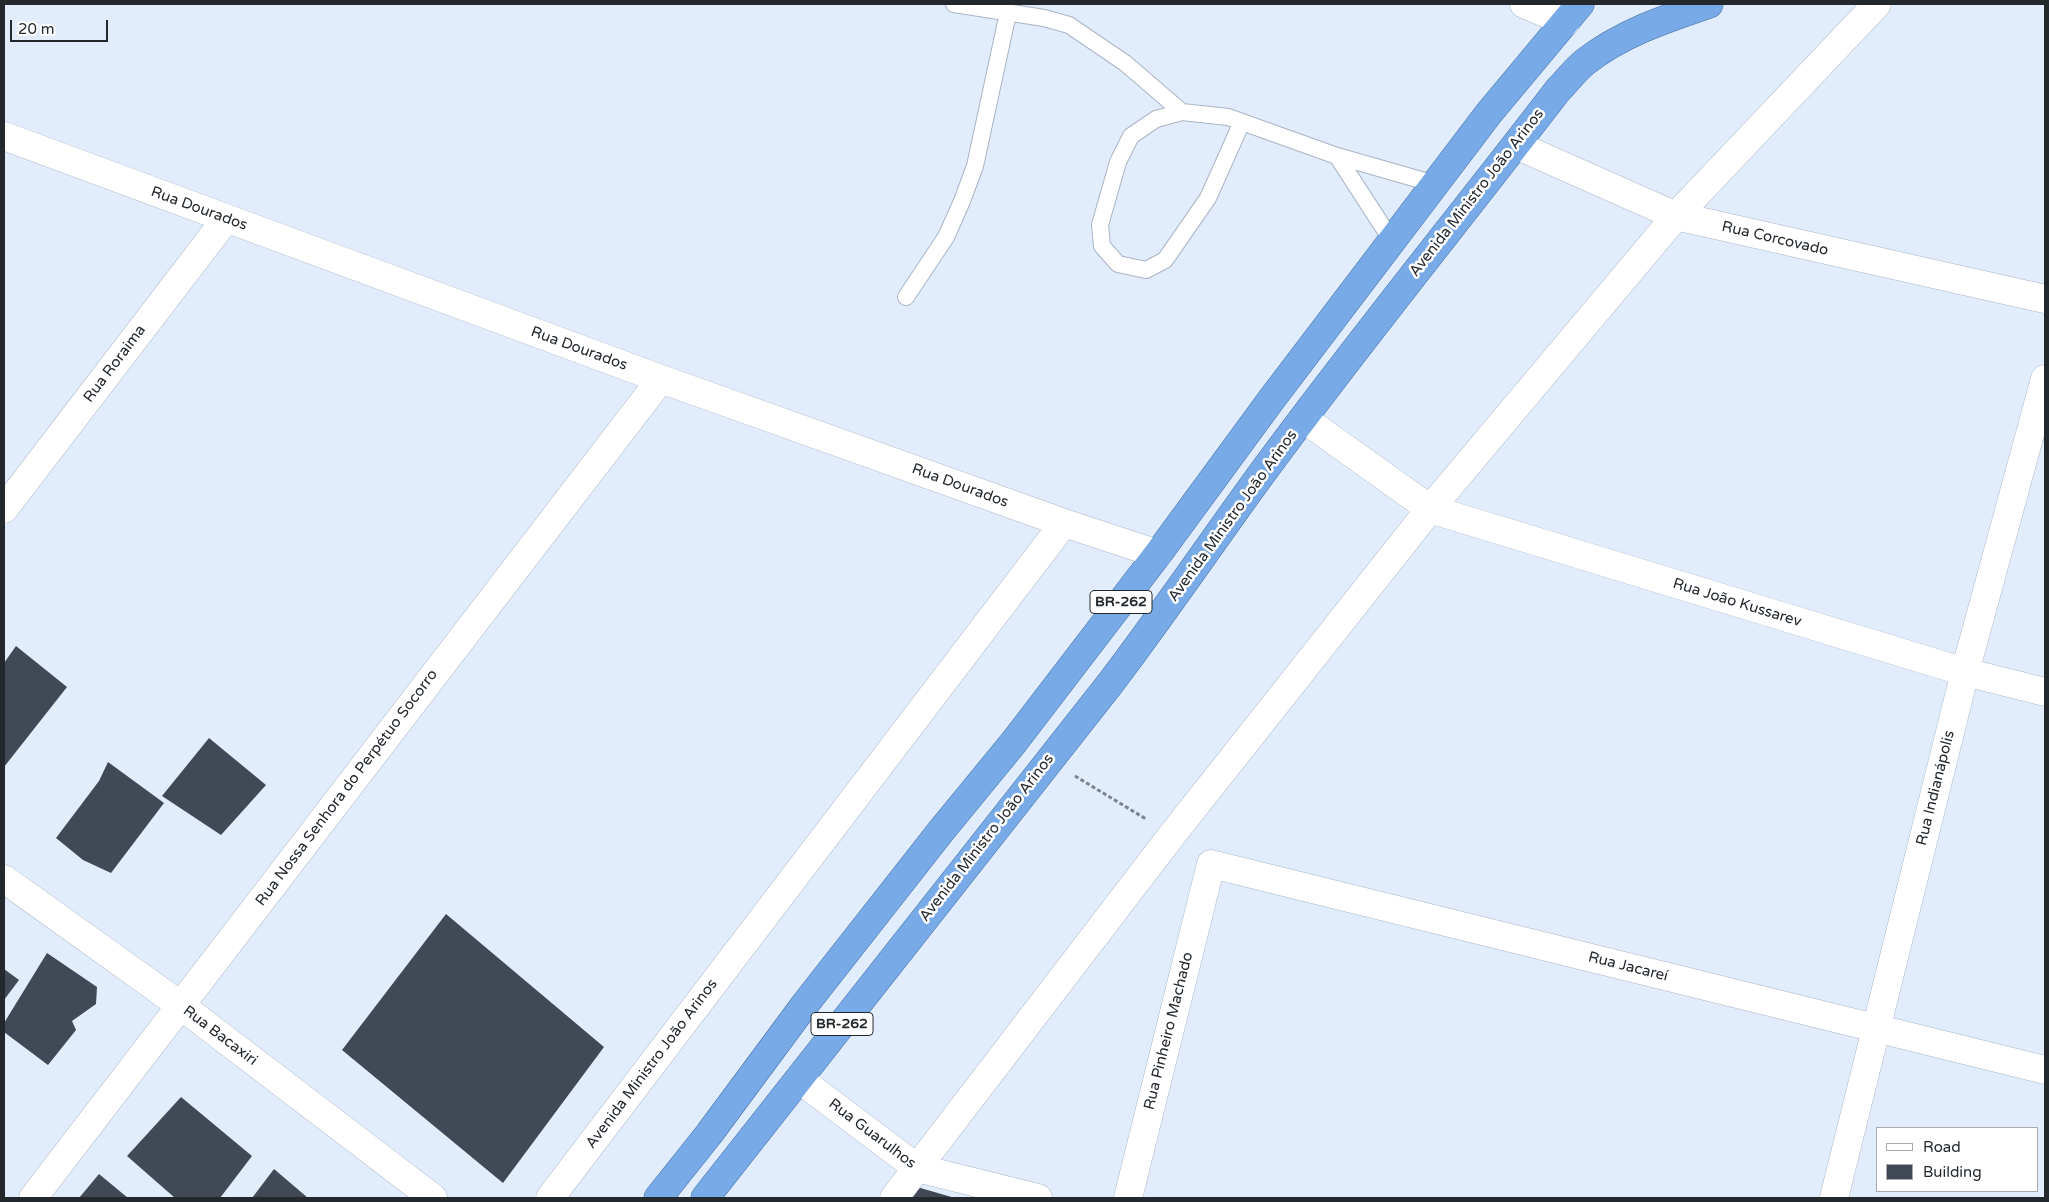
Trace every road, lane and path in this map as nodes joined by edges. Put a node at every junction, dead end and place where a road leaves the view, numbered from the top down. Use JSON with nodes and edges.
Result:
{"nodes":[{"id":1,"x":954,"y":4,"type":"edge"},
{"id":2,"x":1524,"y":4,"type":"edge"},
{"id":3,"x":1709,"y":4,"type":"edge"},
{"id":4,"x":1877,"y":4,"type":"edge"},
{"id":5,"x":1008,"y":12,"type":"junction"},
{"id":6,"x":1573,"y":13,"type":"edge"},
{"id":7,"x":1182,"y":112,"type":"junction"},
{"id":8,"x":1242,"y":122,"type":"junction"},
{"id":9,"x":4,"y":136,"type":"edge"},
{"id":10,"x":1516,"y":145,"type":"junction"},
{"id":11,"x":1337,"y":156,"type":"junction"},
{"id":12,"x":1435,"y":184,"type":"junction"},
{"id":13,"x":1676,"y":216,"type":"junction"},
{"id":14,"x":226,"y":219,"type":"junction"},
{"id":15,"x":1392,"y":241,"type":"junction"},
{"id":16,"x":906,"y":297,"type":"dead end"},
{"id":17,"x":2045,"y":299,"type":"edge"},
{"id":18,"x":661,"y":379,"type":"junction"},
{"id":19,"x":2045,"y":379,"type":"edge"},
{"id":20,"x":1304,"y":419,"type":"junction"},
{"id":21,"x":4,"y":509,"type":"edge"},
{"id":22,"x":1430,"y":509,"type":"junction"},
{"id":23,"x":1064,"y":524,"type":"junction"},
{"id":24,"x":1158,"y":554,"type":"junction"},
{"id":25,"x":1965,"y":672,"type":"junction"},
{"id":26,"x":2045,"y":692,"type":"edge"},
{"id":27,"x":1048,"y":760,"type":"junction"},
{"id":28,"x":1172,"y":835,"type":"junction"},
{"id":29,"x":1211,"y":864,"type":"joint"},
{"id":30,"x":4,"y":879,"type":"edge"},
{"id":31,"x":180,"y":1005,"type":"junction"},
{"id":32,"x":1876,"y":1028,"type":"junction"},
{"id":33,"x":2045,"y":1070,"type":"edge"},
{"id":34,"x":799,"y":1079,"type":"junction"},
{"id":35,"x":917,"y":1168,"type":"junction"},
{"id":36,"x":33,"y":1198,"type":"edge"},
{"id":37,"x":433,"y":1198,"type":"edge"},
{"id":38,"x":550,"y":1198,"type":"edge"},
{"id":39,"x":658,"y":1198,"type":"edge"},
{"id":40,"x":704,"y":1198,"type":"edge"},
{"id":41,"x":894,"y":1198,"type":"edge"},
{"id":42,"x":1038,"y":1198,"type":"edge"},
{"id":43,"x":1128,"y":1198,"type":"edge"},
{"id":44,"x":1834,"y":1198,"type":"edge"}],
"edges":[{"from":1,"to":5,"type":"lane"},
{"from":2,"to":6,"type":"street"},
{"from":3,"to":10,"type":"highway","name":"Avenida Ministro João Arinos","number":"BR-262"},
{"from":4,"to":13,"type":"street"},
{"from":5,"to":7,"type":"lane"},
{"from":5,"to":16,"type":"lane"},
{"from":6,"to":12,"type":"highway","number":"BR-262"},
{"from":7,"to":8,"type":"lane"},
{"from":7,"to":8,"type":"lane"},
{"from":8,"to":11,"type":"lane"},
{"from":9,"to":14,"type":"street","name":"Rua Dourados"},
{"from":10,"to":13,"type":"street","name":"Rua Corcovado"},
{"from":10,"to":20,"type":"highway","name":"Avenida Ministro João Arinos","number":"BR-262"},
{"from":11,"to":12,"type":"lane"},
{"from":11,"to":15,"type":"lane"},
{"from":12,"to":15,"type":"highway","number":"BR-262"},
{"from":13,"to":17,"type":"street","name":"Rua Corcovado"},
{"from":13,"to":22,"type":"street"},
{"from":14,"to":18,"type":"street","name":"Rua Dourados"},
{"from":14,"to":21,"type":"street","name":"Rua Roraima"},
{"from":15,"to":24,"type":"highway","number":"BR-262"},
{"from":18,"to":23,"type":"street","name":"Rua Dourados"},
{"from":18,"to":31,"type":"street","name":"Rua Nossa Senhora do Perpétuo Socorro"},
{"from":19,"to":25,"type":"street","name":"Rua Indianápolis"},
{"from":20,"to":22,"type":"street","name":"Rua João Kussarev"},
{"from":20,"to":27,"type":"highway","name":"Avenida Ministro João Arinos","number":"BR-262"},
{"from":22,"to":25,"type":"street","name":"Rua João Kussarev"},
{"from":22,"to":28,"type":"street"},
{"from":23,"to":24,"type":"street","name":"Rua Dourados"},
{"from":23,"to":38,"type":"street","name":"Avenida Ministro João Arinos"},
{"from":24,"to":39,"type":"highway","number":"BR-262"},
{"from":25,"to":26,"type":"street","name":"Rua João Kussarev"},
{"from":25,"to":32,"type":"street","name":"Rua Indianápolis"},
{"from":27,"to":28,"type":"path"},
{"from":27,"to":34,"type":"highway","name":"Avenida Ministro João Arinos","number":"BR-262"},
{"from":28,"to":35,"type":"street"},
{"from":29,"to":32,"type":"street","name":"Rua Jacareí"},
{"from":29,"to":43,"type":"street","name":"Rua Pinheiro Machado"},
{"from":30,"to":31,"type":"street","name":"Rua Bacaxiri"},
{"from":31,"to":36,"type":"street","name":"Rua Nossa Senhora do Perpétuo Socorro"},
{"from":31,"to":37,"type":"street","name":"Rua Bacaxiri"},
{"from":32,"to":33,"type":"street","name":"Rua Jacareí"},
{"from":32,"to":44,"type":"street","name":"Rua Indianápolis"},
{"from":34,"to":35,"type":"street","name":"Rua Guarulhos"},
{"from":34,"to":40,"type":"highway","name":"Avenida Ministro João Arinos","number":"BR-262"},
{"from":35,"to":41,"type":"street"},
{"from":35,"to":42,"type":"street","name":"Rua Guarulhos"}]}
